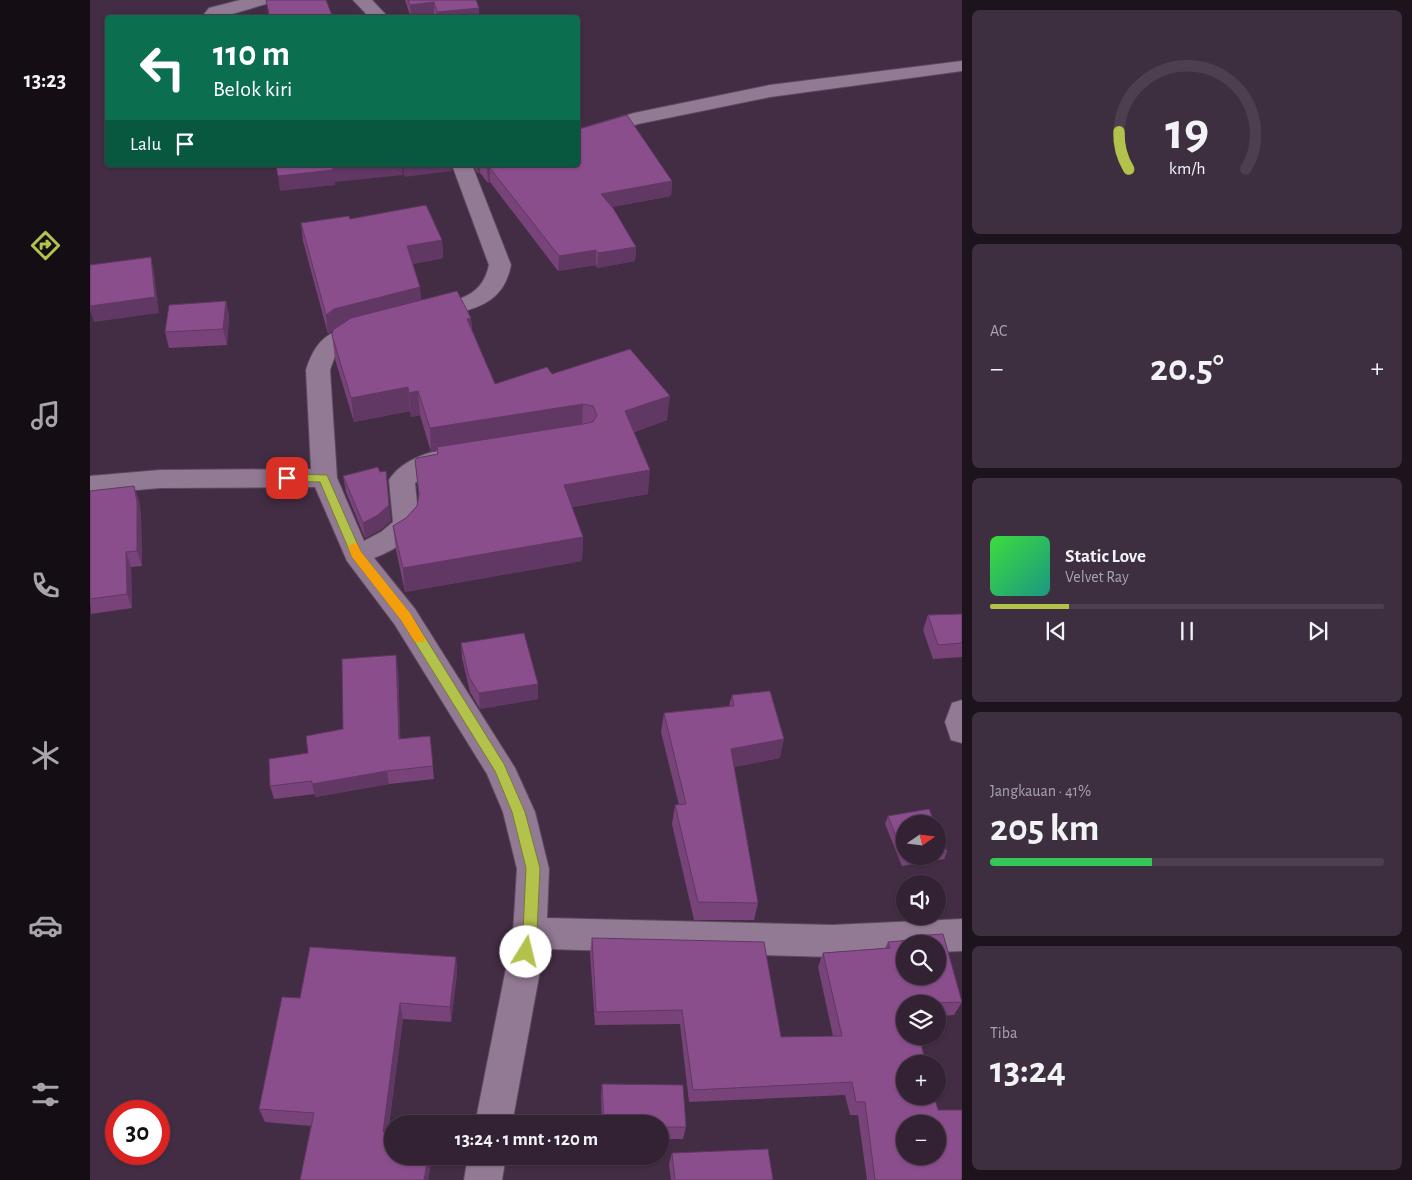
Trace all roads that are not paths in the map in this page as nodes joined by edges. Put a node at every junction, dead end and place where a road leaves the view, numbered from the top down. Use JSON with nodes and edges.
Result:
{"nodes":[{"id":1,"x":260,"y":0,"type":"edge"},
{"id":2,"x":362,"y":0,"type":"edge"},
{"id":3,"x":388,"y":0,"type":"edge"},
{"id":4,"x":212,"y":15,"type":"edge"},
{"id":5,"x":378,"y":15,"type":"edge"},
{"id":6,"x":388,"y":15,"type":"edge"},
{"id":7,"x":962,"y":66,"type":"edge"},
{"id":8,"x":580,"y":135,"type":"edge"},
{"id":9,"x":466,"y":167,"type":"edge"},
{"id":10,"x":470,"y":455,"type":"edge"},
{"id":11,"x":324,"y":478,"type":"junction"},
{"id":12,"x":90,"y":485,"type":"edge"},
{"id":13,"x":356,"y":554,"type":"junction"},
{"id":14,"x":962,"y":712,"type":"edge"},
{"id":15,"x":962,"y":731,"type":"edge"},
{"id":16,"x":530,"y":932,"type":"junction"},
{"id":17,"x":962,"y":935,"type":"edge"},
{"id":18,"x":495,"y":1115,"type":"edge"},
{"id":19,"x":485,"y":1165,"type":"edge"},
{"id":20,"x":482,"y":1180,"type":"edge"}],
"edges":[{"from":1,"to":4,"type":"street"},
{"from":2,"to":5,"type":"street"},
{"from":3,"to":6,"type":"street"},
{"from":7,"to":8,"type":"street"},
{"from":9,"to":11,"type":"street"},
{"from":10,"to":13,"type":"street"},
{"from":11,"to":12,"type":"street"},
{"from":11,"to":13,"type":"street"},
{"from":13,"to":16,"type":"street"},
{"from":14,"to":15,"type":"street"},
{"from":16,"to":17,"type":"street"},
{"from":16,"to":18,"type":"street"},
{"from":19,"to":20,"type":"street"}]}
